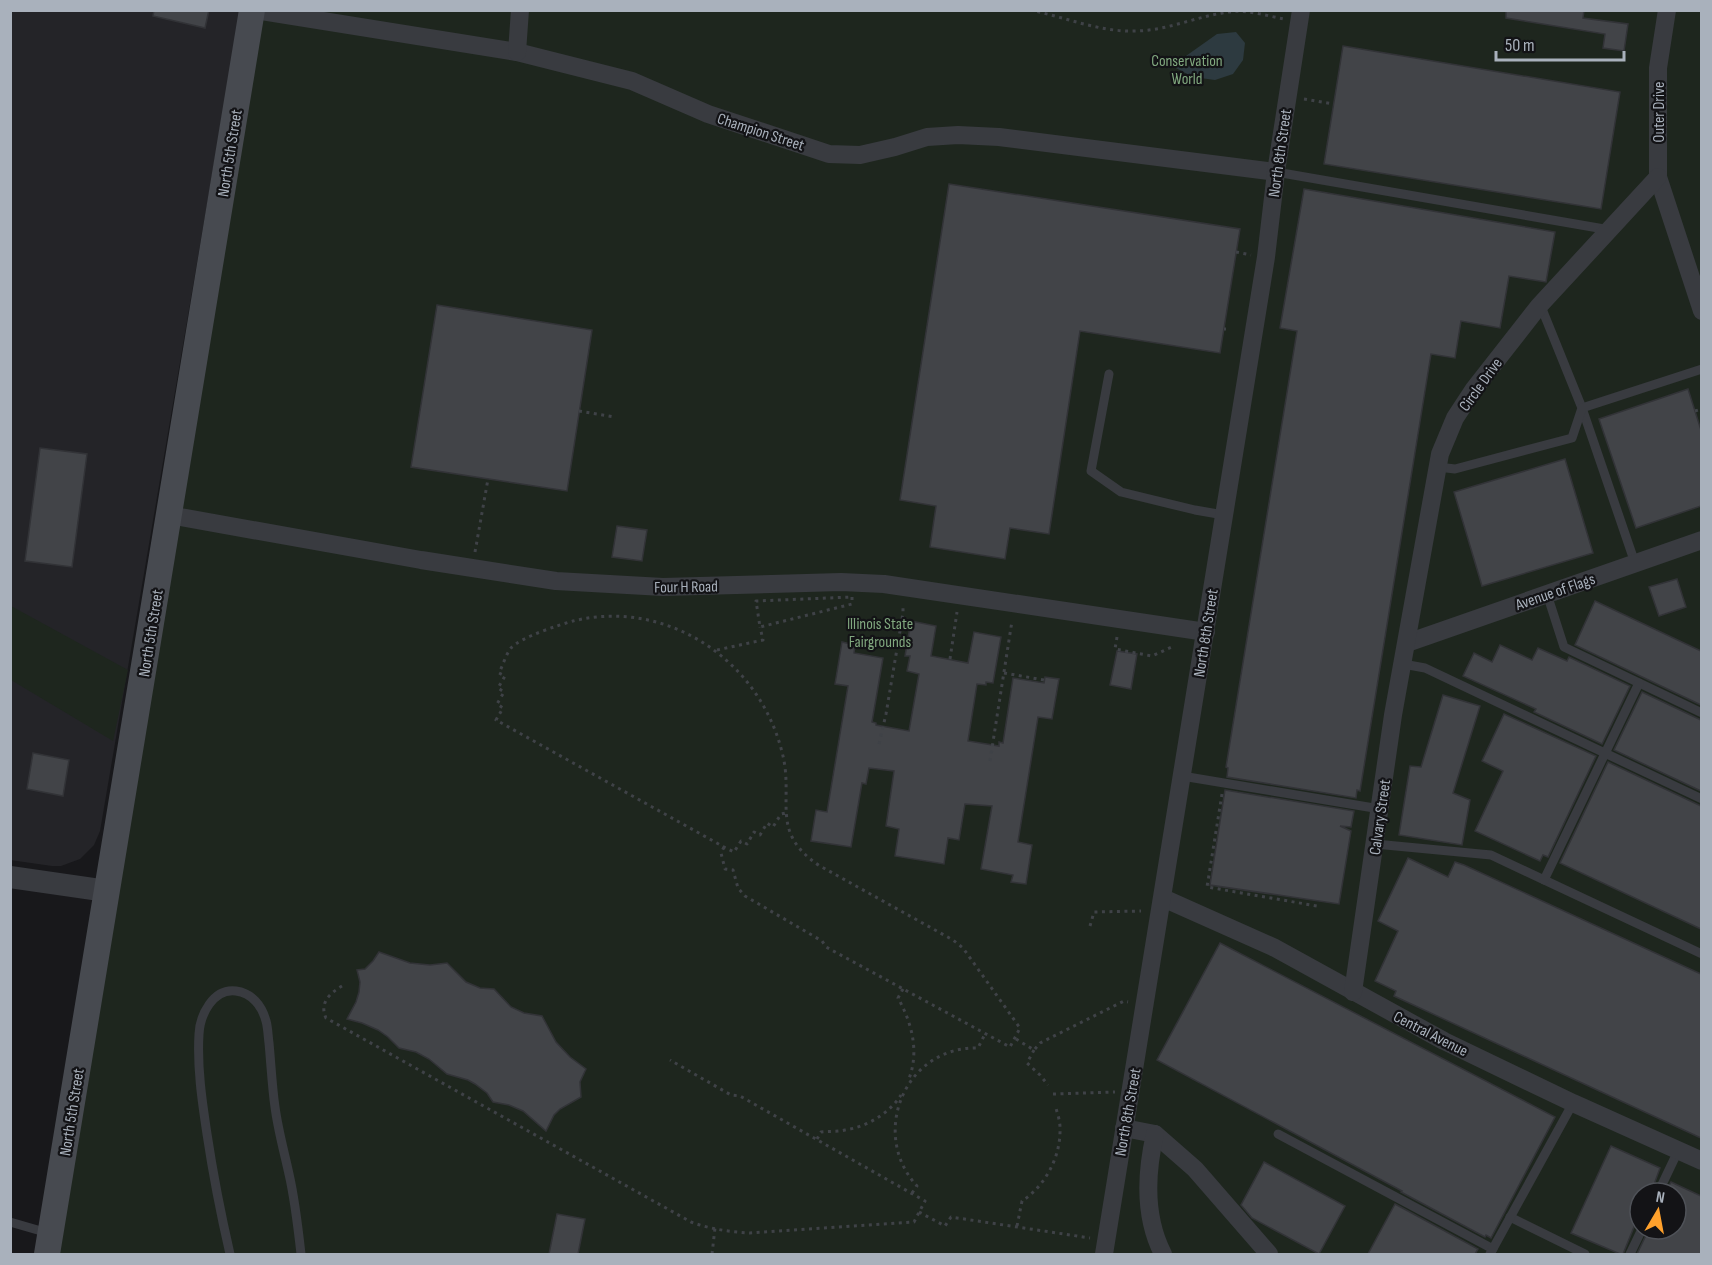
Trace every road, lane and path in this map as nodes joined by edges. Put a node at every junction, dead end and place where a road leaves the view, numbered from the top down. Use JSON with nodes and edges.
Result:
{"nodes":[{"id":1,"x":253,"y":10,"type":"edge"},
{"id":2,"x":520,"y":10,"type":"edge"},
{"id":3,"x":1030,"y":10,"type":"edge"},
{"id":4,"x":1667,"y":10,"type":"edge"},
{"id":5,"x":1301,"y":16,"type":"edge"},
{"id":6,"x":517,"y":52,"type":"junction"},
{"id":7,"x":1287,"y":96,"type":"junction"},
{"id":8,"x":1334,"y":104,"type":"dead end"},
{"id":9,"x":1276,"y":172,"type":"junction"},
{"id":10,"x":1658,"y":177,"type":"junction"},
{"id":11,"x":1610,"y":230,"type":"junction"},
{"id":12,"x":1236,"y":252,"type":"dead end"},
{"id":13,"x":1255,"y":256,"type":"dead end"},
{"id":14,"x":1540,"y":304,"type":"junction"},
{"id":15,"x":1701,"y":311,"type":"edge"},
{"id":16,"x":1701,"y":369,"type":"edge"},
{"id":17,"x":1109,"y":374,"type":"dead end"},
{"id":18,"x":1582,"y":408,"type":"junction"},
{"id":19,"x":1701,"y":409,"type":"edge"},
{"id":20,"x":579,"y":411,"type":"dead end"},
{"id":21,"x":1695,"y":411,"type":"dead end"},
{"id":22,"x":615,"y":417,"type":"dead end"},
{"id":23,"x":1438,"y":467,"type":"junction"},
{"id":24,"x":488,"y":479,"type":"dead end"},
{"id":25,"x":169,"y":515,"type":"junction"},
{"id":26,"x":1224,"y":515,"type":"junction"},
{"id":27,"x":1701,"y":540,"type":"edge"},
{"id":28,"x":475,"y":554,"type":"dead end"},
{"id":29,"x":1635,"y":563,"type":"junction"},
{"id":30,"x":1547,"y":594,"type":"junction"},
{"id":31,"x":960,"y":596,"type":"junction"},
{"id":32,"x":902,"y":597,"type":"dead end"},
{"id":33,"x":1012,"y":621,"type":"dead end"},
{"id":34,"x":760,"y":627,"type":"junction"},
{"id":35,"x":1206,"y":632,"type":"junction"},
{"id":36,"x":1118,"y":634,"type":"dead end"},
{"id":37,"x":1407,"y":642,"type":"junction"},
{"id":38,"x":1178,"y":643,"type":"dead end"},
{"id":39,"x":716,"y":651,"type":"junction"},
{"id":40,"x":950,"y":659,"type":"dead end"},
{"id":41,"x":1403,"y":664,"type":"junction"},
{"id":42,"x":1004,"y":673,"type":"junction"},
{"id":43,"x":1044,"y":680,"type":"dead end"},
{"id":44,"x":1639,"y":683,"type":"junction"},
{"id":45,"x":1701,"y":713,"type":"edge"},
{"id":46,"x":879,"y":744,"type":"dead end"},
{"id":47,"x":1605,"y":753,"type":"junction"},
{"id":48,"x":990,"y":761,"type":"dead end"},
{"id":49,"x":1182,"y":776,"type":"junction"},
{"id":50,"x":1224,"y":783,"type":"junction"},
{"id":51,"x":1701,"y":799,"type":"edge"},
{"id":52,"x":1380,"y":809,"type":"junction"},
{"id":53,"x":786,"y":813,"type":"junction"},
{"id":54,"x":1375,"y":844,"type":"junction"},
{"id":55,"x":724,"y":847,"type":"junction"},
{"id":56,"x":10,"y":877,"type":"edge"},
{"id":57,"x":1544,"y":880,"type":"junction"},
{"id":58,"x":107,"y":891,"type":"junction"},
{"id":59,"x":1163,"y":898,"type":"junction"},
{"id":60,"x":1317,"y":906,"type":"dead end"},
{"id":61,"x":1141,"y":910,"type":"dead end"},
{"id":62,"x":1090,"y":926,"type":"dead end"},
{"id":63,"x":1701,"y":954,"type":"edge"},
{"id":64,"x":342,"y":986,"type":"dead end"},
{"id":65,"x":903,"y":989,"type":"junction"},
{"id":66,"x":1353,"y":992,"type":"junction"},
{"id":67,"x":1133,"y":1002,"type":"dead end"},
{"id":68,"x":985,"y":1034,"type":"junction"},
{"id":69,"x":1016,"y":1039,"type":"junction"},
{"id":70,"x":1034,"y":1050,"type":"junction"},
{"id":71,"x":670,"y":1060,"type":"dead end"},
{"id":72,"x":1048,"y":1085,"type":"dead end"},
{"id":73,"x":906,"y":1086,"type":"junction"},
{"id":74,"x":1117,"y":1092,"type":"dead end"},
{"id":75,"x":1053,"y":1094,"type":"dead end"},
{"id":76,"x":1573,"y":1103,"type":"junction"},
{"id":77,"x":1055,"y":1105,"type":"dead end"},
{"id":78,"x":1124,"y":1128,"type":"junction"},
{"id":79,"x":1155,"y":1134,"type":"junction"},
{"id":80,"x":1278,"y":1134,"type":"dead end"},
{"id":81,"x":817,"y":1139,"type":"junction"},
{"id":82,"x":1678,"y":1150,"type":"junction"},
{"id":83,"x":1701,"y":1161,"type":"edge"},
{"id":84,"x":1664,"y":1181,"type":"edge"},
{"id":85,"x":912,"y":1193,"type":"junction"},
{"id":86,"x":920,"y":1212,"type":"junction"},
{"id":87,"x":1510,"y":1217,"type":"junction"},
{"id":88,"x":10,"y":1222,"type":"edge"},
{"id":89,"x":1017,"y":1226,"type":"junction"},
{"id":90,"x":716,"y":1228,"type":"junction"},
{"id":91,"x":1094,"y":1239,"type":"dead end"},
{"id":92,"x":49,"y":1244,"type":"edge"},
{"id":93,"x":1492,"y":1252,"type":"edge"},
{"id":94,"x":230,"y":1254,"type":"edge"},
{"id":95,"x":301,"y":1254,"type":"edge"},
{"id":96,"x":712,"y":1254,"type":"edge"},
{"id":97,"x":1104,"y":1254,"type":"edge"},
{"id":98,"x":1163,"y":1254,"type":"edge"},
{"id":99,"x":1269,"y":1254,"type":"edge"},
{"id":100,"x":1585,"y":1254,"type":"edge"}],
"edges":[{"from":1,"to":6,"type":"street","name":"Champion Street"},
{"from":1,"to":25,"type":"main road","name":"North 5th Street"},
{"from":2,"to":6,"type":"street"},
{"from":3,"to":5,"type":"path"},
{"from":4,"to":10,"type":"street","name":"Outer Drive"},
{"from":5,"to":7,"type":"street","name":"North 8th Street"},
{"from":6,"to":9,"type":"street","name":"Champion Street"},
{"from":7,"to":8,"type":"path"},
{"from":7,"to":9,"type":"street","name":"North 8th Street"},
{"from":9,"to":11,"type":"lane"},
{"from":9,"to":26,"type":"street","name":"North 8th Street"},
{"from":10,"to":11,"type":"street","name":"Circle Drive"},
{"from":10,"to":15,"type":"street","name":"Outer Drive"},
{"from":11,"to":14,"type":"street","name":"Circle Drive"},
{"from":12,"to":13,"type":"path"},
{"from":14,"to":18,"type":"lane"},
{"from":14,"to":23,"type":"street","name":"Circle Drive"},
{"from":16,"to":18,"type":"lane"},
{"from":17,"to":26,"type":"lane"},
{"from":18,"to":23,"type":"lane"},
{"from":18,"to":29,"type":"lane"},
{"from":19,"to":21,"type":"path"},
{"from":20,"to":22,"type":"path"},
{"from":23,"to":37,"type":"street","name":"Circle Drive"},
{"from":24,"to":28,"type":"path"},
{"from":25,"to":31,"type":"street","name":"Four H Road"},
{"from":25,"to":58,"type":"main road","name":"North 5th Street"},
{"from":26,"to":35,"type":"street","name":"North 8th Street"},
{"from":27,"to":29,"type":"street","name":"Avenue of Flags"},
{"from":29,"to":30,"type":"street","name":"Avenue of Flags"},
{"from":30,"to":37,"type":"street","name":"Avenue of Flags"},
{"from":30,"to":44,"type":"lane"},
{"from":31,"to":35,"type":"street","name":"Four H Road"},
{"from":31,"to":40,"type":"path"},
{"from":32,"to":46,"type":"path"},
{"from":33,"to":42,"type":"path"},
{"from":34,"to":34,"type":"path"},
{"from":34,"to":39,"type":"path"},
{"from":35,"to":49,"type":"street","name":"North 8th Street"},
{"from":36,"to":38,"type":"path"},
{"from":37,"to":41,"type":"street","name":"Calvary Street"},
{"from":39,"to":53,"type":"path"},
{"from":39,"to":55,"type":"path"},
{"from":41,"to":47,"type":"lane"},
{"from":41,"to":52,"type":"street","name":"Calvary Street"},
{"from":42,"to":43,"type":"path"},
{"from":42,"to":48,"type":"path"},
{"from":44,"to":45,"type":"lane"},
{"from":44,"to":47,"type":"lane"},
{"from":47,"to":51,"type":"lane"},
{"from":47,"to":57,"type":"lane"},
{"from":49,"to":50,"type":"lane"},
{"from":49,"to":59,"type":"street","name":"North 8th Street"},
{"from":50,"to":52,"type":"lane"},
{"from":50,"to":60,"type":"path"},
{"from":52,"to":54,"type":"street","name":"Calvary Street"},
{"from":53,"to":55,"type":"path"},
{"from":53,"to":69,"type":"path"},
{"from":54,"to":57,"type":"lane"},
{"from":54,"to":66,"type":"street","name":"Calvary Street"},
{"from":55,"to":65,"type":"path"},
{"from":56,"to":58,"type":"street"},
{"from":57,"to":63,"type":"lane"},
{"from":58,"to":92,"type":"main road","name":"North 5th Street"},
{"from":59,"to":66,"type":"street","name":"Central Avenue"},
{"from":59,"to":78,"type":"street","name":"North 8th Street"},
{"from":61,"to":62,"type":"path"},
{"from":64,"to":90,"type":"path"},
{"from":65,"to":68,"type":"path"},
{"from":65,"to":73,"type":"path"},
{"from":66,"to":76,"type":"street","name":"Central Avenue"},
{"from":67,"to":70,"type":"path"},
{"from":68,"to":69,"type":"path"},
{"from":68,"to":73,"type":"path"},
{"from":69,"to":70,"type":"path"},
{"from":70,"to":72,"type":"path"},
{"from":71,"to":81,"type":"path"},
{"from":73,"to":81,"type":"path"},
{"from":73,"to":85,"type":"path"},
{"from":74,"to":75,"type":"path"},
{"from":76,"to":82,"type":"street","name":"Central Avenue"},
{"from":76,"to":87,"type":"lane"},
{"from":77,"to":89,"type":"path"},
{"from":78,"to":79,"type":"street"},
{"from":78,"to":97,"type":"street","name":"North 8th Street"},
{"from":79,"to":98,"type":"street"},
{"from":79,"to":99,"type":"street"},
{"from":80,"to":93,"type":"lane"},
{"from":81,"to":85,"type":"path"},
{"from":82,"to":83,"type":"street","name":"Central Avenue"},
{"from":82,"to":84,"type":"lane"},
{"from":85,"to":86,"type":"path"},
{"from":86,"to":89,"type":"path"},
{"from":86,"to":90,"type":"path"},
{"from":87,"to":93,"type":"lane"},
{"from":87,"to":100,"type":"lane"},
{"from":88,"to":92,"type":"lane"},
{"from":89,"to":91,"type":"path"},
{"from":90,"to":96,"type":"path"},
{"from":94,"to":95,"type":"lane"}]}
